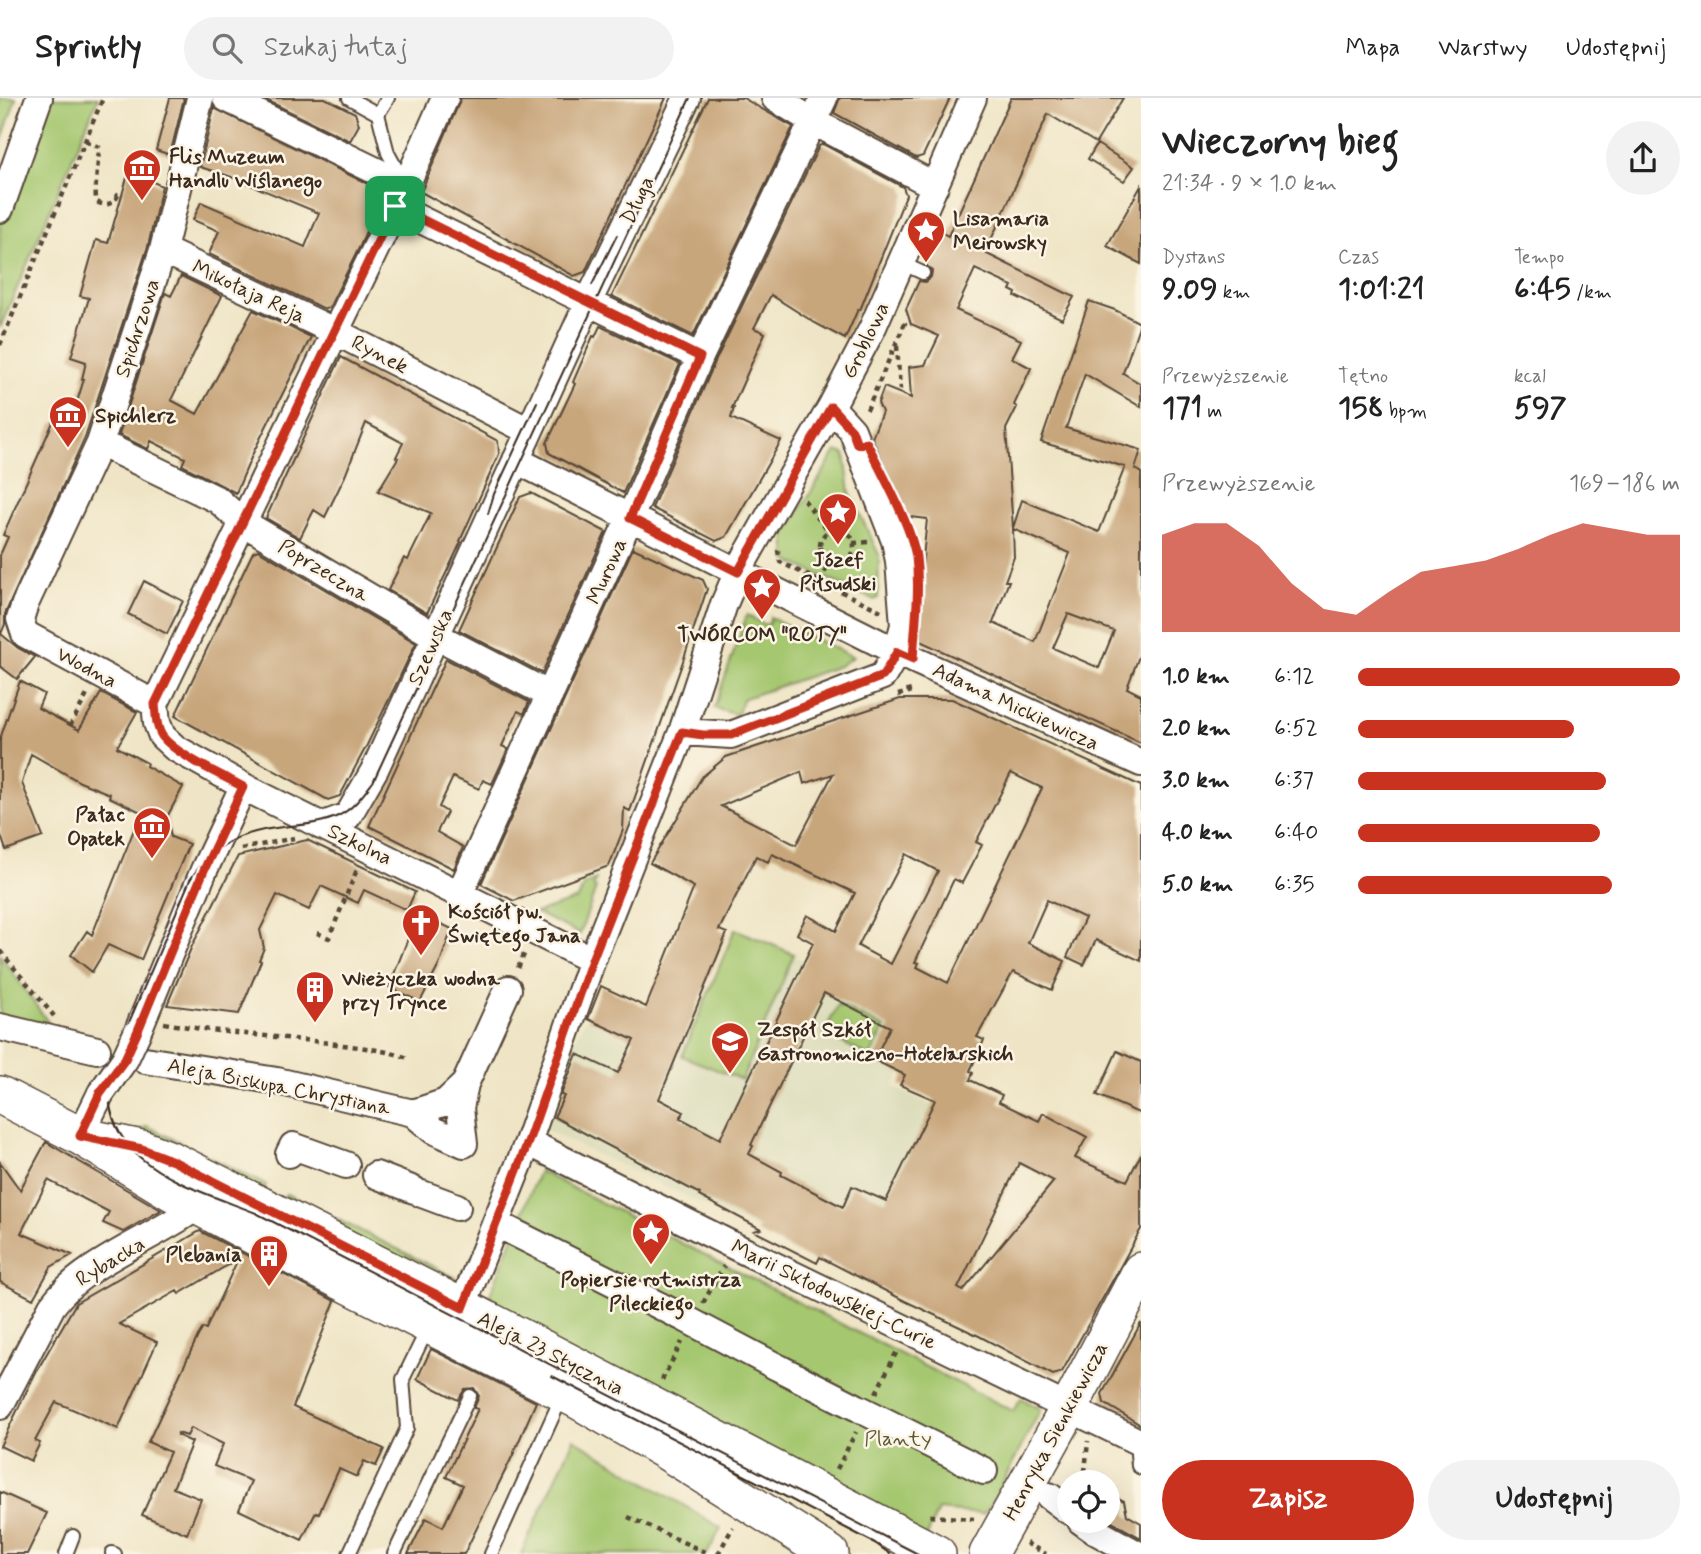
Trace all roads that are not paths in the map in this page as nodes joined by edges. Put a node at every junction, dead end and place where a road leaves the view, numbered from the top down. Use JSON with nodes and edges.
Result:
{"nodes":[{"id":1,"x":39,"y":98,"type":"edge"},
{"id":2,"x":200,"y":98,"type":"edge"},
{"id":3,"x":226,"y":98,"type":"edge"},
{"id":4,"x":349,"y":98,"type":"edge"},
{"id":5,"x":388,"y":98,"type":"edge"},
{"id":6,"x":444,"y":98,"type":"edge"},
{"id":7,"x":687,"y":98,"type":"edge"},
{"id":8,"x":775,"y":98,"type":"edge"},
{"id":9,"x":973,"y":98,"type":"edge"},
{"id":10,"x":819,"y":110,"type":"edge"},
{"id":11,"x":378,"y":114,"type":"junction"},
{"id":12,"x":935,"y":186,"type":"junction"},
{"id":13,"x":400,"y":196,"type":"junction"},
{"id":14,"x":0,"y":209,"type":"edge"},
{"id":15,"x":163,"y":250,"type":"junction"},
{"id":16,"x":589,"y":302,"type":"junction"},
{"id":17,"x":336,"y":332,"type":"junction"},
{"id":18,"x":700,"y":357,"type":"junction"},
{"id":19,"x":831,"y":407,"type":"junction"},
{"id":20,"x":100,"y":443,"type":"junction"},
{"id":21,"x":522,"y":447,"type":"junction"},
{"id":22,"x":630,"y":518,"type":"junction"},
{"id":23,"x":242,"y":522,"type":"junction"},
{"id":24,"x":738,"y":572,"type":"junction"},
{"id":25,"x":22,"y":628,"type":"joint"},
{"id":26,"x":435,"y":636,"type":"junction"},
{"id":27,"x":897,"y":652,"type":"junction"},
{"id":28,"x":550,"y":695,"type":"junction"},
{"id":29,"x":155,"y":704,"type":"junction"},
{"id":30,"x":682,"y":732,"type":"junction"},
{"id":31,"x":1141,"y":763,"type":"edge"},
{"id":32,"x":243,"y":787,"type":"junction"},
{"id":33,"x":321,"y":826,"type":"junction"},
{"id":34,"x":460,"y":893,"type":"junction"},
{"id":35,"x":592,"y":960,"type":"junction"},
{"id":36,"x":508,"y":989,"type":"dead end"},
{"id":37,"x":0,"y":1027,"type":"edge"},
{"id":38,"x":88,"y":1048,"type":"road end"},
{"id":39,"x":145,"y":1060,"type":"dead end"},
{"id":40,"x":465,"y":1084,"type":"junction"},
{"id":41,"x":0,"y":1095,"type":"edge"},
{"id":42,"x":413,"y":1112,"type":"junction"},
{"id":43,"x":80,"y":1136,"type":"junction"},
{"id":44,"x":528,"y":1142,"type":"junction"},
{"id":45,"x":289,"y":1154,"type":"dead end"},
{"id":46,"x":198,"y":1206,"type":"junction"},
{"id":47,"x":1141,"y":1271,"type":"edge"},
{"id":48,"x":448,"y":1322,"type":"junction"},
{"id":49,"x":470,"y":1396,"type":"dead end"},
{"id":50,"x":558,"y":1405,"type":"dead end"},
{"id":51,"x":0,"y":1406,"type":"edge"},
{"id":52,"x":1079,"y":1423,"type":"junction"},
{"id":53,"x":1139,"y":1442,"type":"edge"},
{"id":54,"x":1141,"y":1468,"type":"edge"},
{"id":55,"x":984,"y":1471,"type":"dead end"},
{"id":56,"x":1099,"y":1533,"type":"edge"},
{"id":57,"x":73,"y":1536,"type":"dead end"},
{"id":58,"x":66,"y":1554,"type":"edge"},
{"id":59,"x":349,"y":1554,"type":"edge"},
{"id":60,"x":394,"y":1554,"type":"edge"},
{"id":61,"x":491,"y":1554,"type":"edge"},
{"id":62,"x":831,"y":1554,"type":"edge"},
{"id":63,"x":937,"y":1554,"type":"edge"},
{"id":64,"x":988,"y":1554,"type":"edge"},
{"id":65,"x":1137,"y":1554,"type":"edge"}],
"edges":[{"from":1,"to":14,"type":"street"},
{"from":2,"to":15,"type":"street","name":"Spichrzowa"},
{"from":3,"to":13,"type":"street"},
{"from":4,"to":11,"type":"lane"},
{"from":5,"to":11,"type":"lane"},
{"from":6,"to":13,"type":"street","name":"Rynek"},
{"from":7,"to":16,"type":"street","name":"Długa"},
{"from":8,"to":10,"type":"street"},
{"from":9,"to":12,"type":"street","name":"Groblowa"},
{"from":10,"to":12,"type":"street"},
{"from":10,"to":18,"type":"street","name":"Murowa"},
{"from":11,"to":13,"type":"lane"},
{"from":12,"to":19,"type":"street","name":"Groblowa"},
{"from":13,"to":16,"type":"street"},
{"from":13,"to":17,"type":"street","name":"Rynek"},
{"from":15,"to":17,"type":"street","name":"Mikołaja Reja"},
{"from":15,"to":20,"type":"street","name":"Spichrzowa"},
{"from":16,"to":18,"type":"street"},
{"from":16,"to":21,"type":"street"},
{"from":17,"to":21,"type":"street","name":"Rynek"},
{"from":17,"to":23,"type":"street"},
{"from":18,"to":22,"type":"street","name":"Murowa"},
{"from":19,"to":24,"type":"street","name":"Groblowa"},
{"from":19,"to":27,"type":"street"},
{"from":20,"to":23,"type":"street","name":"Poprzeczna"},
{"from":20,"to":25,"type":"street","name":"Spichrzowa"},
{"from":21,"to":22,"type":"street","name":"Adama Mickiewicza"},
{"from":21,"to":26,"type":"street","name":"Szewska"},
{"from":22,"to":24,"type":"street","name":"Adama Mickiewicza"},
{"from":22,"to":28,"type":"street","name":"Murowa"},
{"from":23,"to":26,"type":"street","name":"Poprzeczna"},
{"from":23,"to":29,"type":"street"},
{"from":24,"to":27,"type":"street","name":"Adama Mickiewicza"},
{"from":24,"to":30,"type":"street","name":"Groblowa"},
{"from":25,"to":29,"type":"street","name":"Wodna"},
{"from":26,"to":28,"type":"street","name":"Poprzeczna"},
{"from":26,"to":33,"type":"street","name":"Szewska"},
{"from":27,"to":30,"type":"street"},
{"from":27,"to":31,"type":"street","name":"Adama Mickiewicza"},
{"from":28,"to":34,"type":"street","name":"Murowa"},
{"from":29,"to":32,"type":"street","name":"Szkolna"},
{"from":30,"to":35,"type":"street","name":"Groblowa"},
{"from":32,"to":33,"type":"street","name":"Szkolna"},
{"from":32,"to":43,"type":"street","bridge":true},
{"from":33,"to":34,"type":"street","name":"Szkolna"},
{"from":34,"to":35,"type":"street","name":"Szkolna"},
{"from":35,"to":44,"type":"street","name":"Groblowa"},
{"from":36,"to":40,"type":"street","name":"Aleja Biskupa Chrystiana"},
{"from":37,"to":38,"type":"street"},
{"from":39,"to":42,"type":"street","name":"Aleja Biskupa Chrystiana"},
{"from":40,"to":42,"type":"street","name":"Aleja Biskupa Chrystiana"},
{"from":40,"to":42,"type":"street","name":"Aleja Biskupa Chrystiana"},
{"from":41,"to":43,"type":"street","name":"Aleja 23 Stycznia"},
{"from":43,"to":46,"type":"street","name":"Aleja 23 Stycznia"},
{"from":43,"to":48,"type":"street","name":"Aleja 23 Stycznia"},
{"from":44,"to":48,"type":"street","name":"Groblowa"},
{"from":44,"to":52,"type":"street","name":"Marii Skłodowskiej-Curie"},
{"from":45,"to":55,"type":"street"},
{"from":46,"to":48,"type":"street","name":"Aleja 23 Stycznia"},
{"from":46,"to":51,"type":"street","name":"Rybacka"},
{"from":47,"to":52,"type":"street","name":"Henryka Sienkiewicza"},
{"from":48,"to":59,"type":"lane"},
{"from":48,"to":62,"type":"street","name":"Aleja 23 Stycznia"},
{"from":48,"to":63,"type":"street","name":"Aleja 23 Stycznia"},
{"from":49,"to":60,"type":"lane"},
{"from":50,"to":61,"type":"lane"},
{"from":52,"to":53,"type":"street","name":"Marii Skłodowskiej-Curie"},
{"from":52,"to":64,"type":"street","name":"Henryka Sienkiewicza"},
{"from":53,"to":54,"type":"lane"},
{"from":56,"to":65,"type":"street"},
{"from":57,"to":58,"type":"lane"}]}
